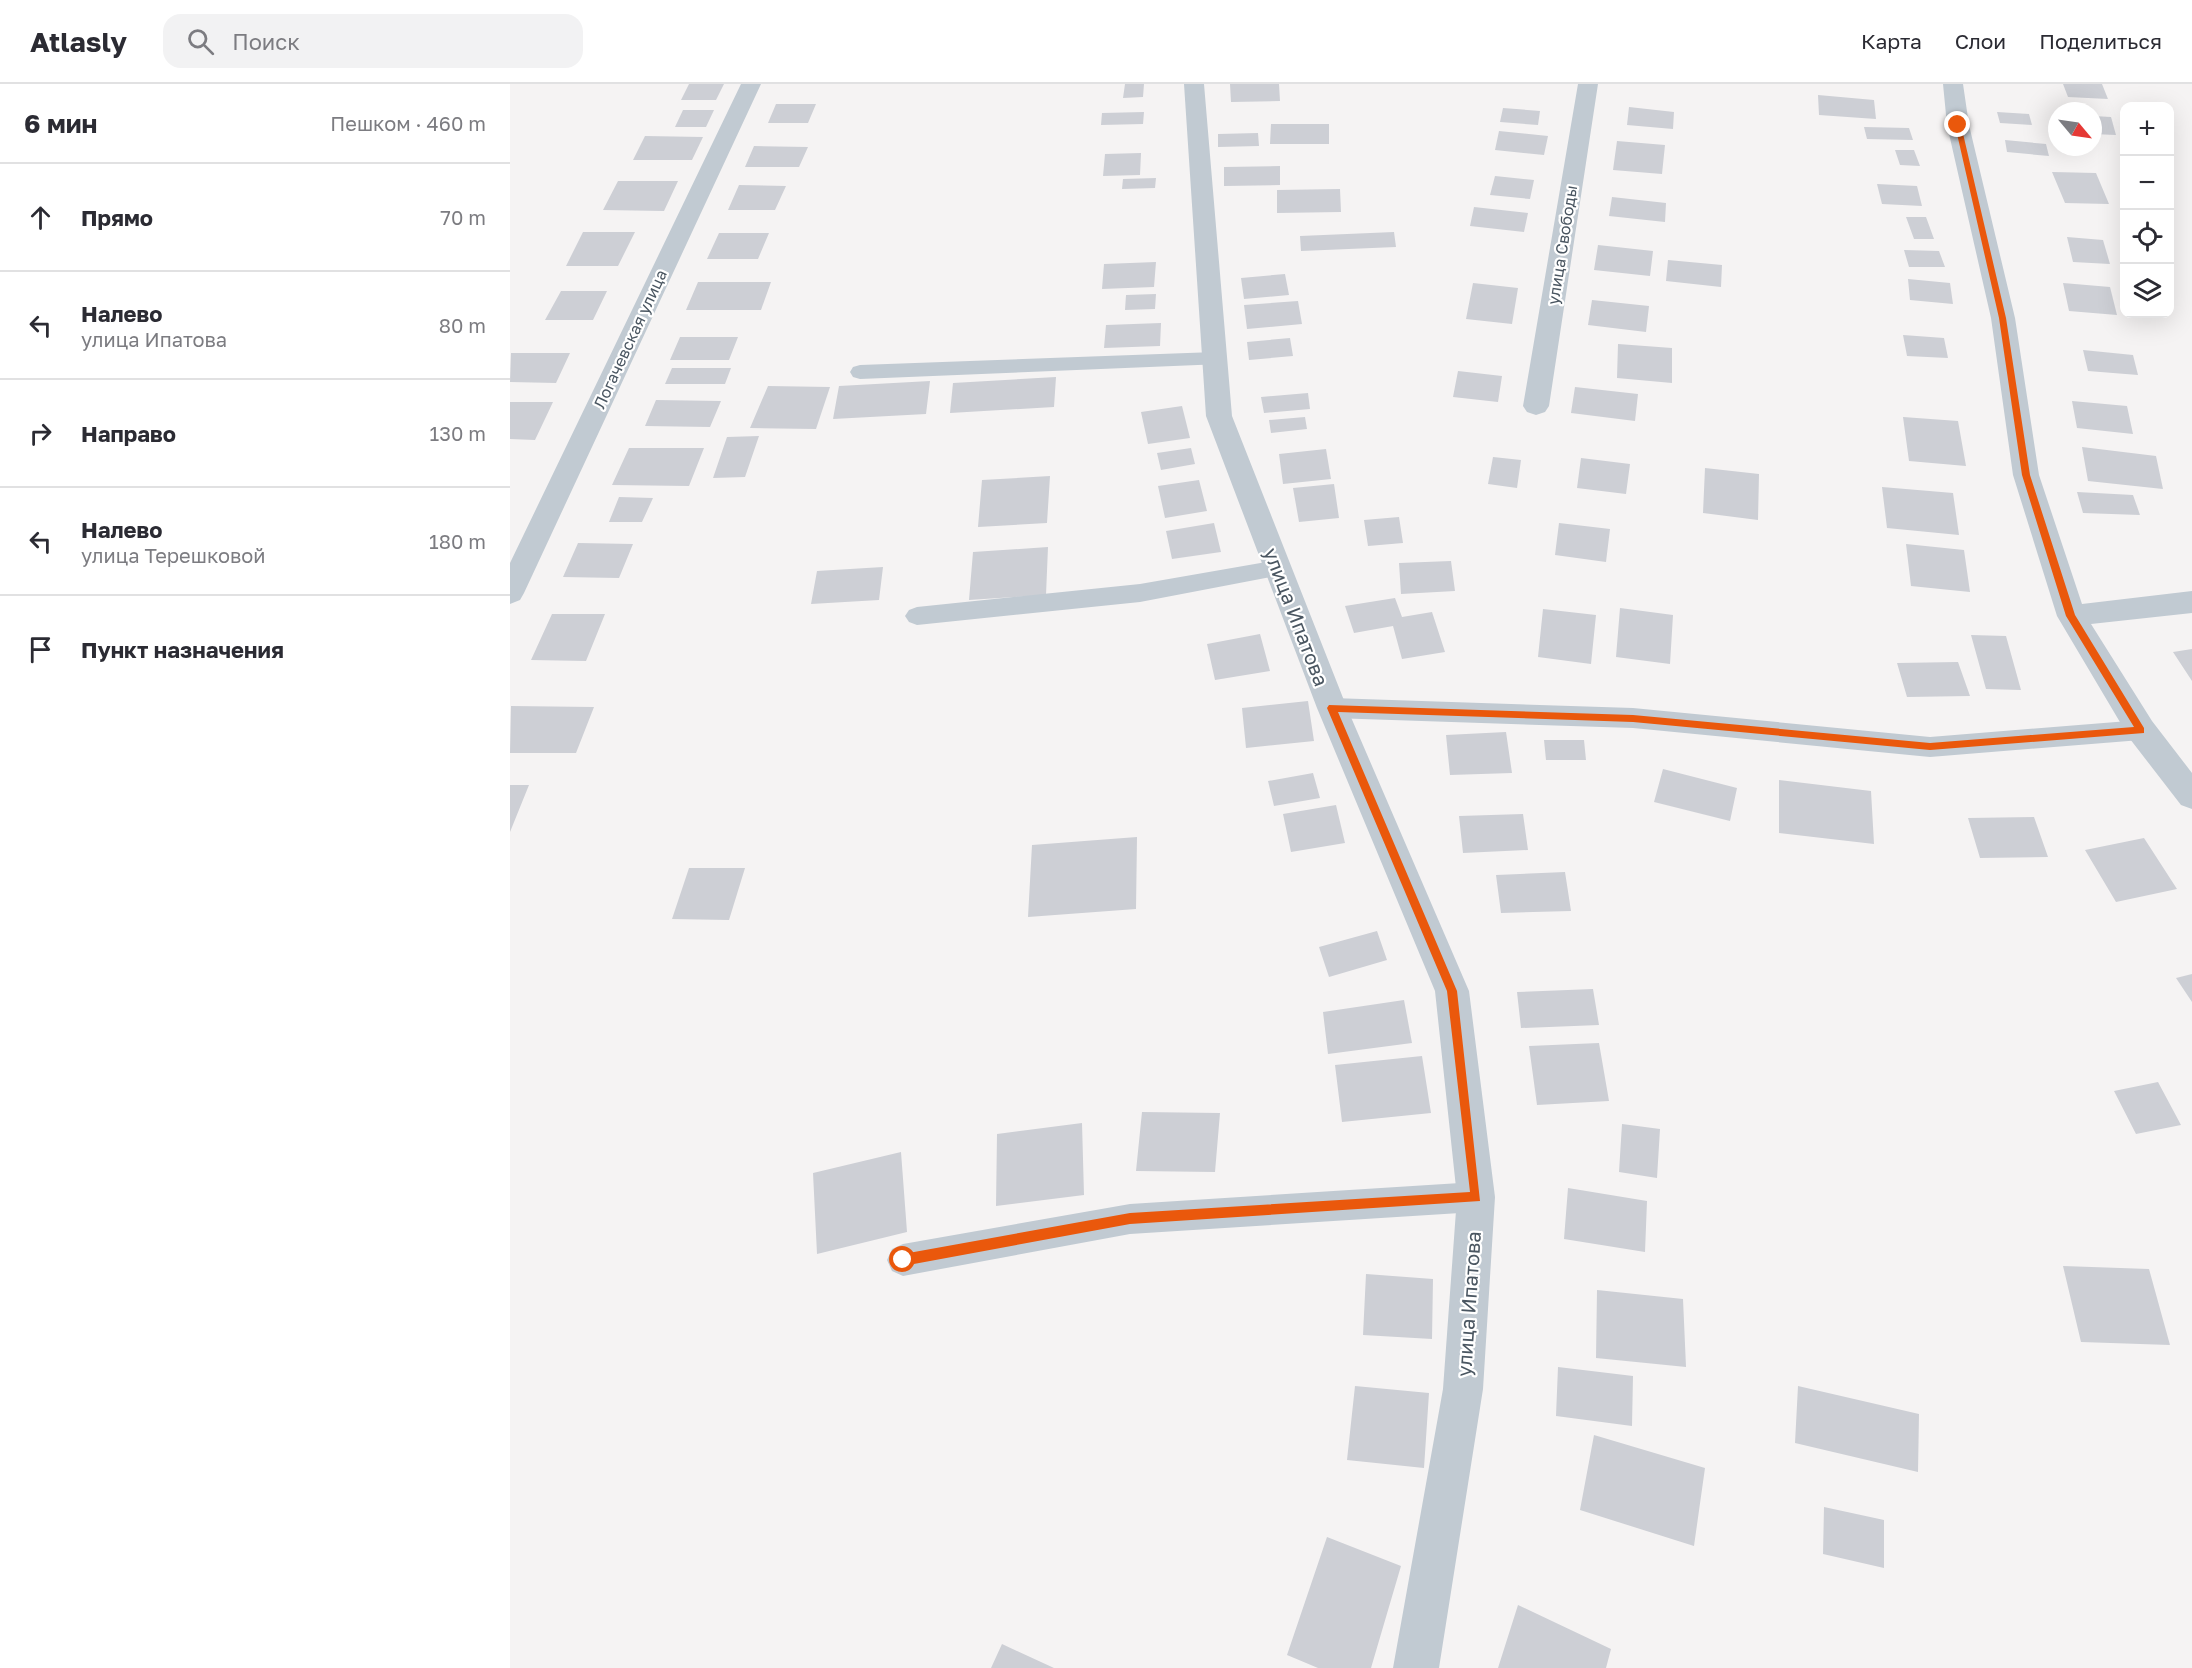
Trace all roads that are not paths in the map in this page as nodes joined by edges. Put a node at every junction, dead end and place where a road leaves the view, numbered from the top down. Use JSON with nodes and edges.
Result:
{"nodes":[{"id":1,"x":751,"y":84,"type":"edge"},
{"id":2,"x":1194,"y":84,"type":"edge"},
{"id":3,"x":1588,"y":84,"type":"edge"},
{"id":4,"x":1953,"y":84,"type":"edge"},
{"id":5,"x":1215,"y":359,"type":"junction"},
{"id":6,"x":860,"y":372,"type":"dead end"},
{"id":7,"x":1536,"y":406,"type":"dead end"},
{"id":8,"x":1278,"y":568,"type":"junction"},
{"id":9,"x":510,"y":593,"type":"edge"},
{"id":10,"x":2192,"y":602,"type":"edge"},
{"id":11,"x":917,"y":616,"type":"dead end"},
{"id":12,"x":2070,"y":616,"type":"junction"},
{"id":13,"x":1332,"y":708,"type":"junction"},
{"id":14,"x":2141,"y":730,"type":"junction"},
{"id":15,"x":2192,"y":796,"type":"edge"},
{"id":16,"x":1476,"y":1197,"type":"junction"},
{"id":17,"x":903,"y":1260,"type":"dead end"},
{"id":18,"x":1416,"y":1668,"type":"edge"}],
"edges":[{"from":1,"to":9,"type":"street","name":"Логачевская улица"},
{"from":2,"to":5,"type":"street","name":"улица Ипатова"},
{"from":3,"to":7,"type":"street","name":"улица Свободы"},
{"from":4,"to":12,"type":"street"},
{"from":5,"to":6,"type":"lane"},
{"from":5,"to":8,"type":"street","name":"улица Ипатова"},
{"from":8,"to":11,"type":"lane"},
{"from":8,"to":13,"type":"street","name":"улица Ипатова"},
{"from":10,"to":12,"type":"street"},
{"from":12,"to":14,"type":"street"},
{"from":13,"to":14,"type":"lane"},
{"from":13,"to":16,"type":"street","name":"улица Ипатова"},
{"from":14,"to":15,"type":"street"},
{"from":16,"to":17,"type":"lane"},
{"from":16,"to":18,"type":"street","name":"улица Ипатова"}]}
